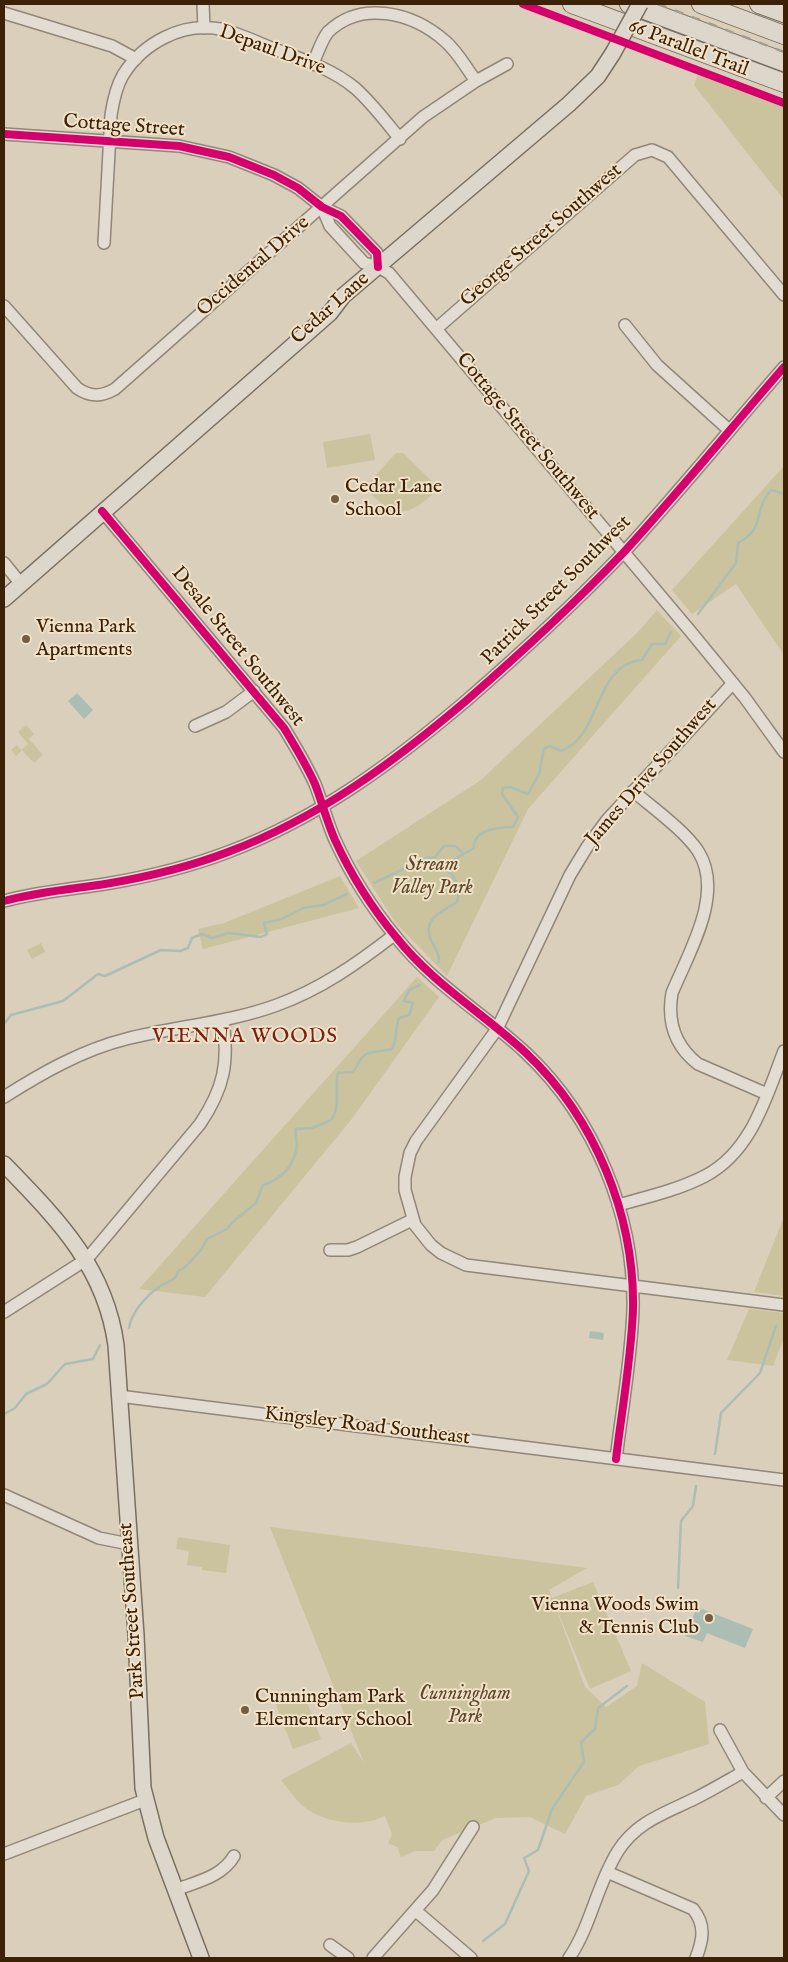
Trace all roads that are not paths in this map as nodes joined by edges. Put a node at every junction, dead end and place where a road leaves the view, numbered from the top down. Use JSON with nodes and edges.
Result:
{"nodes":[{"id":1,"x":203,"y":4,"type":"edge"},
{"id":2,"x":572,"y":4,"type":"edge"},
{"id":3,"x":629,"y":4,"type":"edge"},
{"id":4,"x":640,"y":4,"type":"edge"},
{"id":5,"x":701,"y":4,"type":"edge"},
{"id":6,"x":759,"y":4,"type":"edge"},
{"id":7,"x":4,"y":13,"type":"edge"},
{"id":8,"x":784,"y":13,"type":"edge"},
{"id":9,"x":204,"y":28,"type":"junction"},
{"id":10,"x":784,"y":35,"type":"edge"},
{"id":11,"x":136,"y":58,"type":"junction"},
{"id":12,"x":784,"y":62,"type":"edge"},
{"id":13,"x":313,"y":63,"type":"junction"},
{"id":14,"x":507,"y":64,"type":"dead end"},
{"id":15,"x":476,"y":81,"type":"junction"},
{"id":16,"x":784,"y":83,"type":"edge"},
{"id":17,"x":4,"y":134,"type":"edge"},
{"id":18,"x":653,"y":138,"type":"dead end"},
{"id":19,"x":400,"y":139,"type":"junction"},
{"id":20,"x":109,"y":142,"type":"junction"},
{"id":21,"x":652,"y":150,"type":"junction"},
{"id":22,"x":322,"y":207,"type":"junction"},
{"id":23,"x":104,"y":243,"type":"dead end"},
{"id":24,"x":378,"y":267,"type":"junction"},
{"id":25,"x":784,"y":295,"type":"edge"},
{"id":26,"x":4,"y":306,"type":"edge"},
{"id":27,"x":626,"y":325,"type":"dead end"},
{"id":28,"x":436,"y":329,"type":"junction"},
{"id":29,"x":784,"y":367,"type":"edge"},
{"id":30,"x":729,"y":430,"type":"junction"},
{"id":31,"x":102,"y":511,"type":"junction"},
{"id":32,"x":624,"y":552,"type":"junction"},
{"id":33,"x":4,"y":563,"type":"edge"},
{"id":34,"x":21,"y":584,"type":"junction"},
{"id":35,"x":4,"y":599,"type":"edge"},
{"id":36,"x":733,"y":683,"type":"junction"},
{"id":37,"x":254,"y":691,"type":"junction"},
{"id":38,"x":195,"y":726,"type":"dead end"},
{"id":39,"x":784,"y":752,"type":"edge"},
{"id":40,"x":633,"y":791,"type":"junction"},
{"id":41,"x":323,"y":808,"type":"junction"},
{"id":42,"x":4,"y":901,"type":"edge"},
{"id":43,"x":394,"y":935,"type":"junction"},
{"id":44,"x":223,"y":1021,"type":"junction"},
{"id":45,"x":497,"y":1029,"type":"junction"},
{"id":46,"x":784,"y":1051,"type":"edge"},
{"id":47,"x":767,"y":1094,"type":"junction"},
{"id":48,"x":4,"y":1097,"type":"edge"},
{"id":49,"x":4,"y":1164,"type":"edge"},
{"id":50,"x":618,"y":1205,"type":"junction"},
{"id":51,"x":412,"y":1220,"type":"junction"},
{"id":52,"x":330,"y":1250,"type":"dead end"},
{"id":53,"x":87,"y":1260,"type":"junction"},
{"id":54,"x":632,"y":1286,"type":"junction"},
{"id":55,"x":784,"y":1305,"type":"edge"},
{"id":56,"x":4,"y":1312,"type":"edge"},
{"id":57,"x":118,"y":1396,"type":"junction"},
{"id":58,"x":616,"y":1458,"type":"junction"},
{"id":59,"x":784,"y":1480,"type":"edge"},
{"id":60,"x":4,"y":1495,"type":"edge"},
{"id":61,"x":129,"y":1544,"type":"junction"},
{"id":62,"x":720,"y":1730,"type":"dead end"},
{"id":63,"x":743,"y":1772,"type":"junction"},
{"id":64,"x":784,"y":1781,"type":"edge"},
{"id":65,"x":766,"y":1798,"type":"junction"},
{"id":66,"x":146,"y":1800,"type":"junction"},
{"id":67,"x":784,"y":1815,"type":"edge"},
{"id":68,"x":473,"y":1827,"type":"dead end"},
{"id":69,"x":4,"y":1854,"type":"edge"},
{"id":70,"x":234,"y":1856,"type":"dead end"},
{"id":71,"x":607,"y":1872,"type":"junction"},
{"id":72,"x":175,"y":1890,"type":"junction"},
{"id":73,"x":416,"y":1911,"type":"junction"},
{"id":74,"x":330,"y":1945,"type":"dead end"},
{"id":75,"x":201,"y":1958,"type":"edge"},
{"id":76,"x":348,"y":1958,"type":"edge"},
{"id":77,"x":373,"y":1958,"type":"edge"},
{"id":78,"x":471,"y":1958,"type":"edge"},
{"id":79,"x":569,"y":1958,"type":"edge"},
{"id":80,"x":696,"y":1958,"type":"edge"}],
"edges":[{"from":1,"to":9,"type":"street"},
{"from":2,"to":16,"type":"highway"},
{"from":3,"to":12,"type":"highway"},
{"from":4,"to":24,"type":"main road","name":"Cedar Lane","bridge":true},
{"from":5,"to":10,"type":"highway"},
{"from":6,"to":8,"type":"highway"},
{"from":7,"to":11,"type":"street"},
{"from":9,"to":11,"type":"street","name":"Depaul Drive"},
{"from":9,"to":13,"type":"street","name":"Depaul Drive"},
{"from":11,"to":20,"type":"street","name":"Depaul Drive"},
{"from":13,"to":15,"type":"street"},
{"from":13,"to":19,"type":"street","name":"Depaul Drive"},
{"from":14,"to":15,"type":"street","name":"Occidental Drive"},
{"from":15,"to":19,"type":"street","name":"Occidental Drive"},
{"from":17,"to":20,"type":"street","name":"Cottage Street"},
{"from":18,"to":21,"type":"street"},
{"from":19,"to":22,"type":"street","name":"Occidental Drive"},
{"from":20,"to":22,"type":"street","name":"Cottage Street"},
{"from":20,"to":23,"type":"street","name":"Depaul Drive"},
{"from":21,"to":25,"type":"street"},
{"from":21,"to":28,"type":"street","name":"George Street Southwest"},
{"from":22,"to":24,"type":"street","name":"Cottage Street"},
{"from":22,"to":26,"type":"street","name":"Occidental Drive"},
{"from":24,"to":28,"type":"street","name":"Cottage Street Southwest"},
{"from":24,"to":31,"type":"main road","name":"Cedar Lane"},
{"from":27,"to":30,"type":"street"},
{"from":28,"to":32,"type":"street","name":"Cottage Street Southwest"},
{"from":29,"to":30,"type":"street","name":"Patrick Street Southwest"},
{"from":30,"to":32,"type":"street","name":"Patrick Street Southwest"},
{"from":31,"to":34,"type":"main road","name":"Cedar Lane"},
{"from":31,"to":37,"type":"street","name":"Desale Street Southwest"},
{"from":32,"to":36,"type":"street","name":"Cottage Street Southwest"},
{"from":32,"to":41,"type":"street","name":"Patrick Street Southwest"},
{"from":33,"to":34,"type":"street"},
{"from":34,"to":35,"type":"main road","name":"Cedar Lane"},
{"from":36,"to":39,"type":"street","name":"Cottage Street Southwest"},
{"from":36,"to":40,"type":"street","name":"James Drive Southwest"},
{"from":37,"to":38,"type":"street"},
{"from":37,"to":41,"type":"street","name":"Desale Street Southwest"},
{"from":40,"to":45,"type":"street","name":"James Drive Southwest"},
{"from":40,"to":47,"type":"street"},
{"from":41,"to":42,"type":"street","name":"Patrick Street Southwest"},
{"from":41,"to":43,"type":"street","name":"Desale Street Southwest"},
{"from":43,"to":44,"type":"street"},
{"from":43,"to":45,"type":"street","name":"Desale Street Southwest"},
{"from":44,"to":48,"type":"street"},
{"from":44,"to":53,"type":"street"},
{"from":45,"to":50,"type":"street","name":"Desale Street Southwest"},
{"from":45,"to":51,"type":"street","name":"James Drive Southwest"},
{"from":46,"to":47,"type":"street"},
{"from":47,"to":50,"type":"street"},
{"from":49,"to":53,"type":"main road","name":"Park Street Southeast"},
{"from":50,"to":54,"type":"street","name":"Desale Street Southwest"},
{"from":51,"to":52,"type":"street"},
{"from":51,"to":54,"type":"street"},
{"from":53,"to":56,"type":"street"},
{"from":53,"to":57,"type":"main road","name":"Park Street Southeast"},
{"from":54,"to":55,"type":"street"},
{"from":54,"to":58,"type":"street","name":"Desale Street Southwest"},
{"from":57,"to":58,"type":"street","name":"Kingsley Road Southeast"},
{"from":57,"to":61,"type":"main road","name":"Park Street Southeast"},
{"from":58,"to":59,"type":"street","name":"Kingsley Road Southeast"},
{"from":60,"to":61,"type":"street"},
{"from":61,"to":66,"type":"main road","name":"Park Street Southeast"},
{"from":62,"to":63,"type":"street"},
{"from":63,"to":65,"type":"street"},
{"from":63,"to":71,"type":"street"},
{"from":64,"to":65,"type":"street"},
{"from":65,"to":67,"type":"street"},
{"from":66,"to":69,"type":"street"},
{"from":66,"to":72,"type":"main road","name":"Park Street Southeast"},
{"from":68,"to":73,"type":"street"},
{"from":70,"to":72,"type":"street"},
{"from":71,"to":79,"type":"street"},
{"from":71,"to":80,"type":"street"},
{"from":72,"to":75,"type":"main road","name":"Park Street Southeast"},
{"from":73,"to":77,"type":"street"},
{"from":73,"to":78,"type":"street"},
{"from":74,"to":76,"type":"street"}]}
